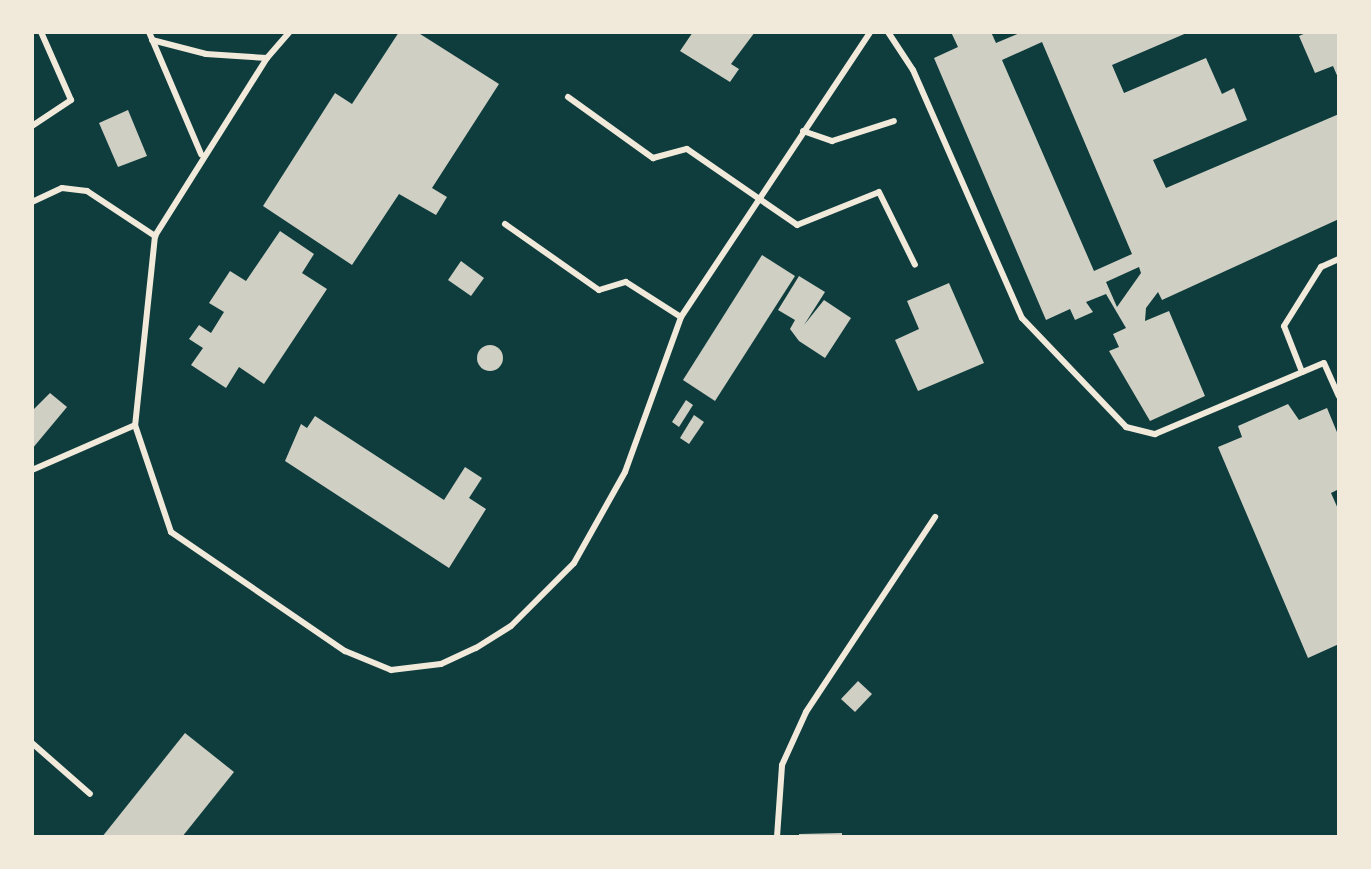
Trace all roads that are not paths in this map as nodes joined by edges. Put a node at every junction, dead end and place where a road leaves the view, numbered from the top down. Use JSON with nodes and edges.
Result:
{"nodes":[{"id":1,"x":41,"y":32,"type":"edge"},
{"id":2,"x":149,"y":32,"type":"edge"},
{"id":3,"x":290,"y":32,"type":"edge"},
{"id":4,"x":870,"y":32,"type":"edge"},
{"id":5,"x":888,"y":32,"type":"edge"},
{"id":6,"x":152,"y":40,"type":"junction"},
{"id":7,"x":267,"y":58,"type":"junction"},
{"id":8,"x":568,"y":97,"type":"dead end"},
{"id":9,"x":894,"y":121,"type":"dead end"},
{"id":10,"x":32,"y":126,"type":"edge"},
{"id":11,"x":803,"y":131,"type":"junction"},
{"id":12,"x":201,"y":154,"type":"junction"},
{"id":13,"x":757,"y":198,"type":"junction"},
{"id":14,"x":32,"y":202,"type":"edge"},
{"id":15,"x":505,"y":224,"type":"dead end"},
{"id":16,"x":155,"y":236,"type":"junction"},
{"id":17,"x":1339,"y":259,"type":"edge"},
{"id":18,"x":915,"y":265,"type":"dead end"},
{"id":19,"x":681,"y":317,"type":"junction"},
{"id":20,"x":1302,"y":372,"type":"junction"},
{"id":21,"x":1339,"y":396,"type":"edge"},
{"id":22,"x":135,"y":425,"type":"junction"},
{"id":23,"x":32,"y":470,"type":"edge"},
{"id":24,"x":935,"y":517,"type":"dead end"},
{"id":25,"x":32,"y":743,"type":"edge"},
{"id":26,"x":90,"y":794,"type":"dead end"},
{"id":27,"x":777,"y":837,"type":"edge"}],
"edges":[{"from":1,"to":10,"type":"lane"},
{"from":2,"to":6,"type":"lane"},
{"from":3,"to":7,"type":"lane"},
{"from":4,"to":11,"type":"lane"},
{"from":5,"to":20,"type":"lane"},
{"from":6,"to":7,"type":"lane"},
{"from":6,"to":12,"type":"lane"},
{"from":7,"to":12,"type":"lane"},
{"from":8,"to":13,"type":"lane"},
{"from":9,"to":11,"type":"lane"},
{"from":11,"to":13,"type":"lane"},
{"from":12,"to":16,"type":"lane"},
{"from":13,"to":18,"type":"lane"},
{"from":13,"to":19,"type":"lane"},
{"from":14,"to":16,"type":"lane"},
{"from":15,"to":19,"type":"lane"},
{"from":16,"to":22,"type":"lane"},
{"from":17,"to":20,"type":"lane"},
{"from":19,"to":22,"type":"lane"},
{"from":20,"to":21,"type":"lane"},
{"from":22,"to":23,"type":"lane"},
{"from":24,"to":27,"type":"lane"},
{"from":25,"to":26,"type":"lane"}]}
